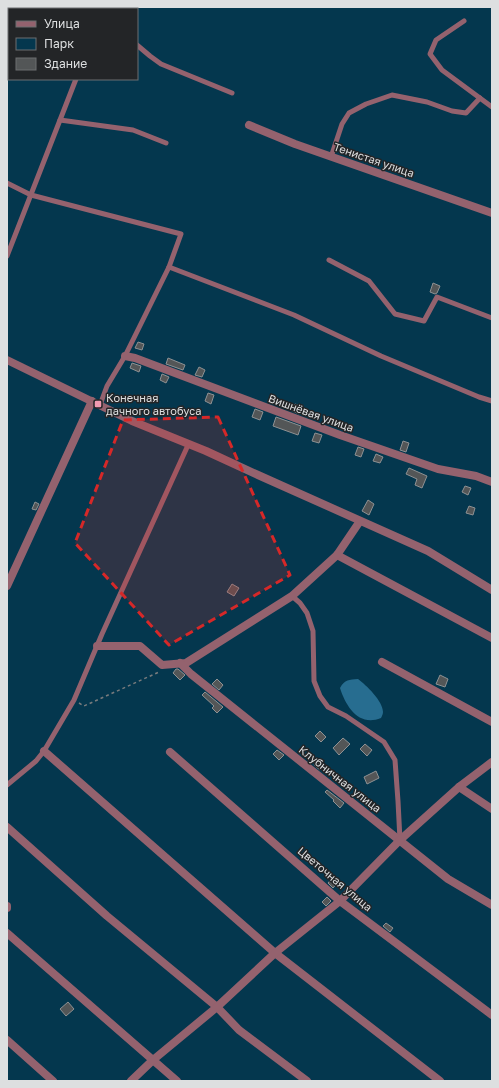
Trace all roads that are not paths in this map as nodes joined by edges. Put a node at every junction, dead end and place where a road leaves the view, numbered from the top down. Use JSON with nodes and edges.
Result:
{"nodes":[{"id":1,"x":464,"y":21,"type":"dead end"},
{"id":2,"x":138,"y":46,"type":"edge"},
{"id":3,"x":76,"y":80,"type":"edge"},
{"id":4,"x":232,"y":93,"type":"dead end"},
{"id":5,"x":480,"y":98,"type":"junction"},
{"id":6,"x":492,"y":106,"type":"edge"},
{"id":7,"x":60,"y":120,"type":"junction"},
{"id":8,"x":249,"y":125,"type":"dead end"},
{"id":9,"x":166,"y":142,"type":"dead end"},
{"id":10,"x":331,"y":156,"type":"junction"},
{"id":11,"x":7,"y":183,"type":"edge"},
{"id":12,"x":32,"y":194,"type":"junction"},
{"id":13,"x":492,"y":213,"type":"edge"},
{"id":14,"x":7,"y":256,"type":"edge"},
{"id":15,"x":329,"y":260,"type":"dead end"},
{"id":16,"x":169,"y":267,"type":"junction"},
{"id":17,"x":492,"y":318,"type":"edge"},
{"id":18,"x":124,"y":356,"type":"junction"},
{"id":19,"x":7,"y":360,"type":"edge"},
{"id":20,"x":92,"y":401,"type":"junction"},
{"id":21,"x":492,"y":401,"type":"edge"},
{"id":22,"x":100,"y":405,"type":"junction"},
{"id":23,"x":189,"y":443,"type":"junction"},
{"id":24,"x":492,"y":482,"type":"edge"},
{"id":25,"x":360,"y":521,"type":"junction"},
{"id":26,"x":337,"y":555,"type":"junction"},
{"id":27,"x":7,"y":586,"type":"edge"},
{"id":28,"x":492,"y":590,"type":"edge"},
{"id":29,"x":292,"y":596,"type":"junction"},
{"id":30,"x":492,"y":638,"type":"edge"},
{"id":31,"x":97,"y":646,"type":"junction"},
{"id":32,"x":382,"y":662,"type":"dead end"},
{"id":33,"x":180,"y":663,"type":"junction"},
{"id":34,"x":492,"y":722,"type":"edge"},
{"id":35,"x":44,"y":751,"type":"junction"},
{"id":36,"x":170,"y":752,"type":"dead end"},
{"id":37,"x":492,"y":762,"type":"edge"},
{"id":38,"x":7,"y":785,"type":"edge"},
{"id":39,"x":459,"y":787,"type":"junction"},
{"id":40,"x":492,"y":809,"type":"edge"},
{"id":41,"x":7,"y":827,"type":"edge"},
{"id":42,"x":400,"y":840,"type":"junction"},
{"id":43,"x":340,"y":901,"type":"junction"},
{"id":44,"x":492,"y":905,"type":"edge"},
{"id":45,"x":7,"y":933,"type":"edge"},
{"id":46,"x":275,"y":953,"type":"junction"},
{"id":47,"x":217,"y":1007,"type":"junction"},
{"id":48,"x":492,"y":1015,"type":"edge"},
{"id":49,"x":7,"y":1040,"type":"edge"},
{"id":50,"x":153,"y":1060,"type":"junction"},
{"id":51,"x":53,"y":1081,"type":"edge"},
{"id":52,"x":131,"y":1081,"type":"edge"},
{"id":53,"x":177,"y":1081,"type":"edge"},
{"id":54,"x":307,"y":1081,"type":"edge"},
{"id":55,"x":440,"y":1081,"type":"edge"}],
"edges":[{"from":1,"to":5,"type":"lane"},
{"from":2,"to":4,"type":"lane"},
{"from":3,"to":7,"type":"lane"},
{"from":5,"to":6,"type":"lane"},
{"from":5,"to":10,"type":"lane"},
{"from":7,"to":9,"type":"lane"},
{"from":7,"to":12,"type":"lane"},
{"from":8,"to":10,"type":"street","name":"Тенистая улица"},
{"from":10,"to":13,"type":"street","name":"Тенистая улица"},
{"from":11,"to":12,"type":"lane"},
{"from":12,"to":14,"type":"lane"},
{"from":12,"to":16,"type":"lane"},
{"from":15,"to":17,"type":"lane"},
{"from":16,"to":18,"type":"lane"},
{"from":16,"to":21,"type":"lane"},
{"from":18,"to":22,"type":"lane"},
{"from":18,"to":24,"type":"street","name":"Вишнёвая улица"},
{"from":19,"to":20,"type":"street"},
{"from":20,"to":22,"type":"street"},
{"from":20,"to":27,"type":"street"},
{"from":22,"to":23,"type":"street"},
{"from":23,"to":25,"type":"street"},
{"from":23,"to":31,"type":"lane"},
{"from":25,"to":26,"type":"street"},
{"from":25,"to":28,"type":"street"},
{"from":26,"to":29,"type":"street"},
{"from":26,"to":30,"type":"street"},
{"from":29,"to":33,"type":"street"},
{"from":29,"to":42,"type":"lane"},
{"from":31,"to":33,"type":"street"},
{"from":31,"to":35,"type":"lane"},
{"from":32,"to":34,"type":"street"},
{"from":33,"to":42,"type":"street","name":"Клубничная улица"},
{"from":35,"to":38,"type":"lane"},
{"from":35,"to":46,"type":"street"},
{"from":36,"to":43,"type":"street","name":"Цветочная улица"},
{"from":37,"to":39,"type":"street"},
{"from":39,"to":40,"type":"street"},
{"from":39,"to":42,"type":"street"},
{"from":41,"to":47,"type":"street"},
{"from":42,"to":43,"type":"street"},
{"from":42,"to":44,"type":"street","name":"Клубничная улица"},
{"from":43,"to":46,"type":"street"},
{"from":43,"to":48,"type":"street","name":"Цветочная улица"},
{"from":45,"to":50,"type":"street"},
{"from":46,"to":47,"type":"street"},
{"from":46,"to":55,"type":"street"},
{"from":47,"to":50,"type":"street"},
{"from":47,"to":54,"type":"street"},
{"from":49,"to":51,"type":"street"},
{"from":50,"to":52,"type":"street"},
{"from":50,"to":53,"type":"street"}]}
